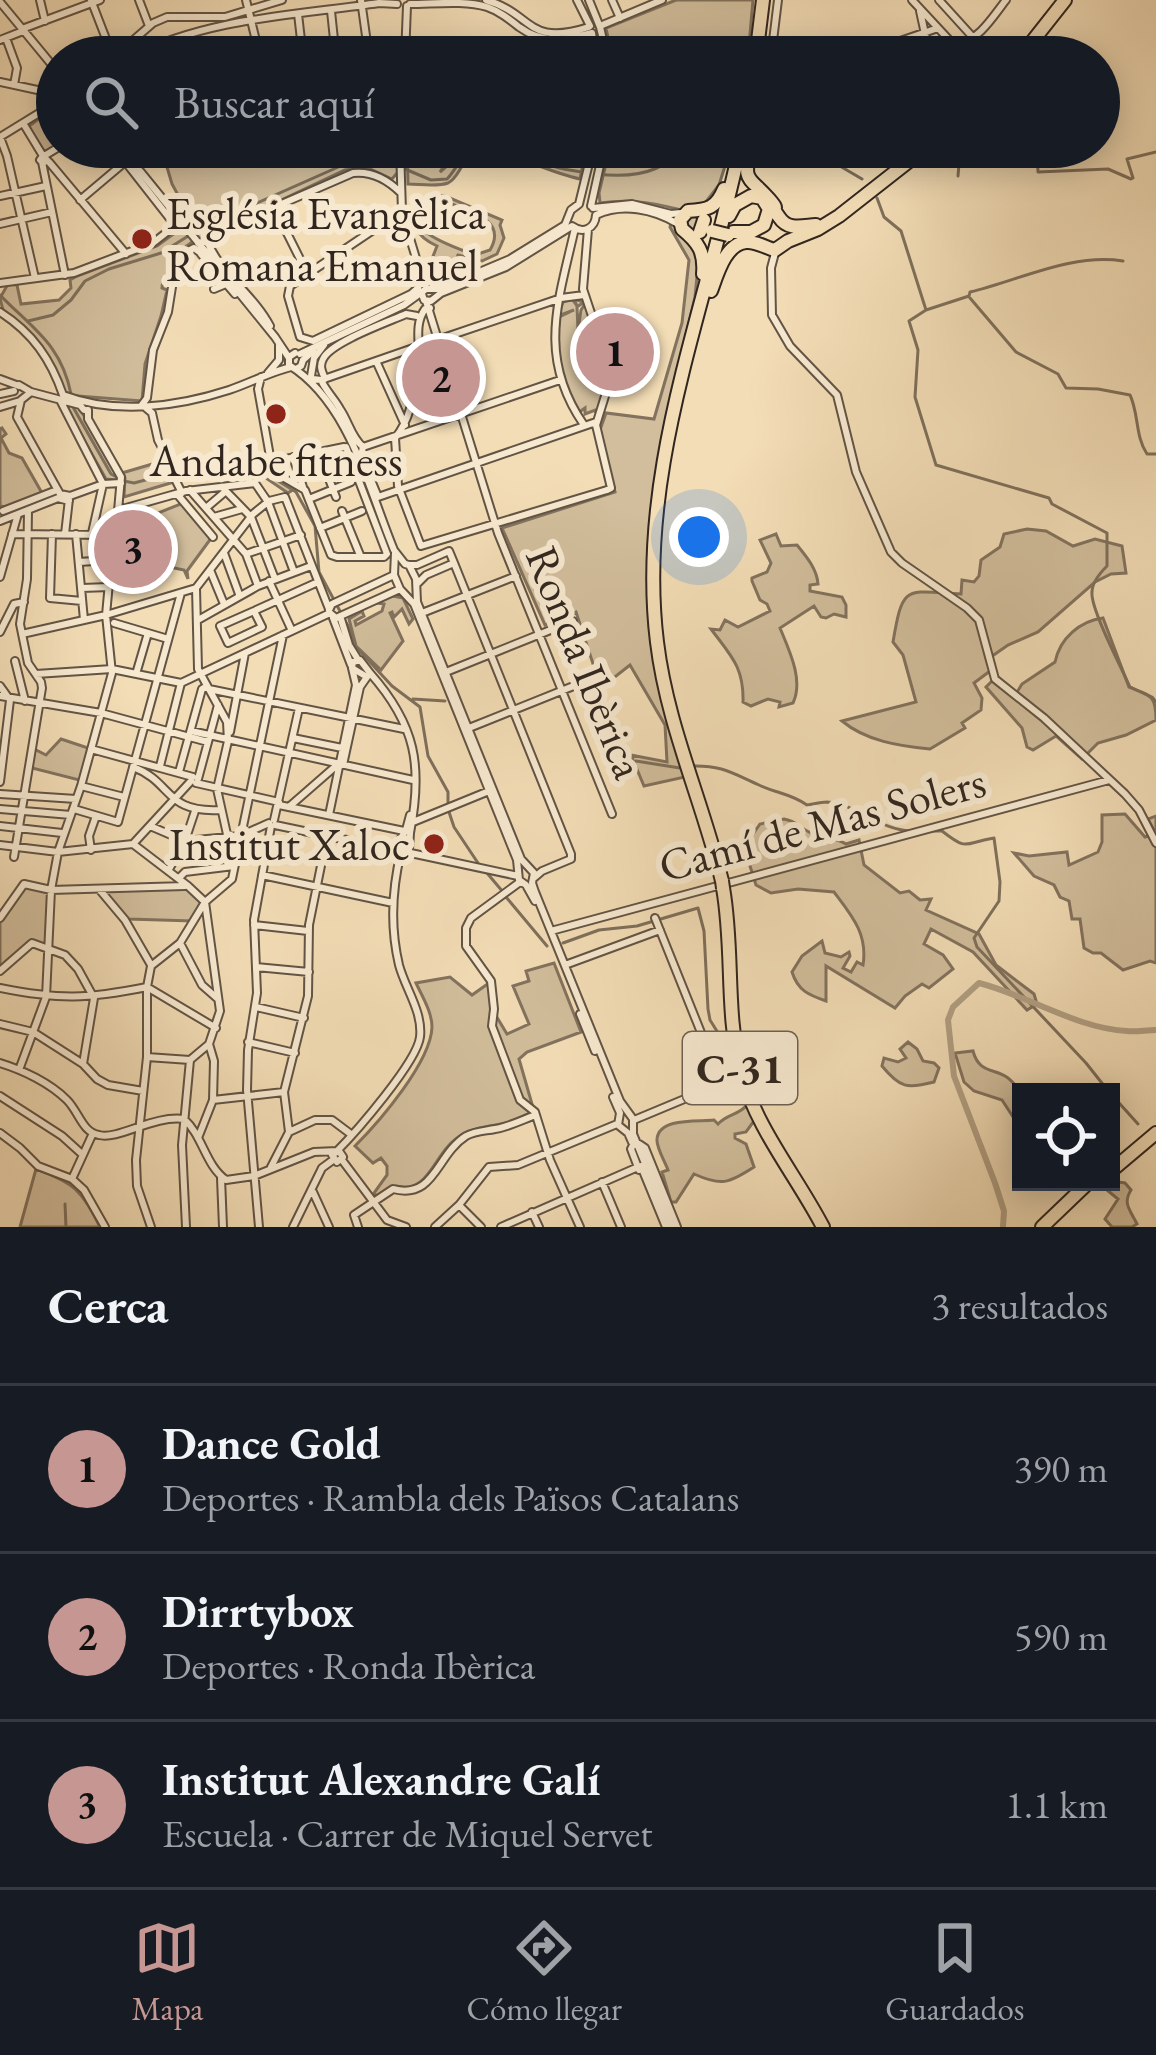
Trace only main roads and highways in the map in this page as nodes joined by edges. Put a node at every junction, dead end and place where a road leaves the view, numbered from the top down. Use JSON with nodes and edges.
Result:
{"nodes":[{"id":1,"x":764,"y":0,"type":"edge"},
{"id":2,"x":1061,"y":0,"type":"edge"},
{"id":3,"x":760,"y":36,"type":"edge"},
{"id":4,"x":1032,"y":36,"type":"edge"},
{"id":5,"x":732,"y":168,"type":"edge"},
{"id":6,"x":734,"y":168,"type":"edge"},
{"id":7,"x":748,"y":168,"type":"edge"},
{"id":8,"x":894,"y":168,"type":"edge"},
{"id":9,"x":898,"y":168,"type":"edge"},
{"id":10,"x":772,"y":205,"type":"junction"},
{"id":11,"x":698,"y":225,"type":"junction"},
{"id":12,"x":816,"y":225,"type":"junction"},
{"id":13,"x":730,"y":233,"type":"junction"},
{"id":14,"x":772,"y":240,"type":"junction"},
{"id":15,"x":700,"y":314,"type":"junction"},
{"id":16,"x":1156,"y":1129,"type":"edge"},
{"id":17,"x":1120,"y":1159,"type":"edge"},
{"id":18,"x":1080,"y":1191,"type":"edge"},
{"id":19,"x":1090,"y":1191,"type":"edge"},
{"id":20,"x":824,"y":1227,"type":"edge"},
{"id":21,"x":1042,"y":1227,"type":"edge"},
{"id":22,"x":1054,"y":1227,"type":"edge"}],
"edges":[{"from":1,"to":3,"type":"highway"},
{"from":2,"to":4,"type":"highway"},
{"from":5,"to":11,"type":"highway"},
{"from":6,"to":15,"type":"highway","number":"C-31"},
{"from":7,"to":10,"type":"highway"},
{"from":8,"to":12,"type":"highway"},
{"from":9,"to":14,"type":"highway"},
{"from":10,"to":12,"type":"highway"},
{"from":10,"to":14,"type":"highway"},
{"from":11,"to":13,"type":"highway","bridge":true},
{"from":11,"to":15,"type":"highway"},
{"from":12,"to":14,"type":"highway"},
{"from":13,"to":14,"type":"highway"},
{"from":13,"to":15,"type":"highway"},
{"from":14,"to":15,"type":"highway"},
{"from":15,"to":20,"type":"highway","number":"C-31"},
{"from":16,"to":17,"type":"highway"},
{"from":18,"to":21,"type":"highway"},
{"from":19,"to":22,"type":"highway"}]}
